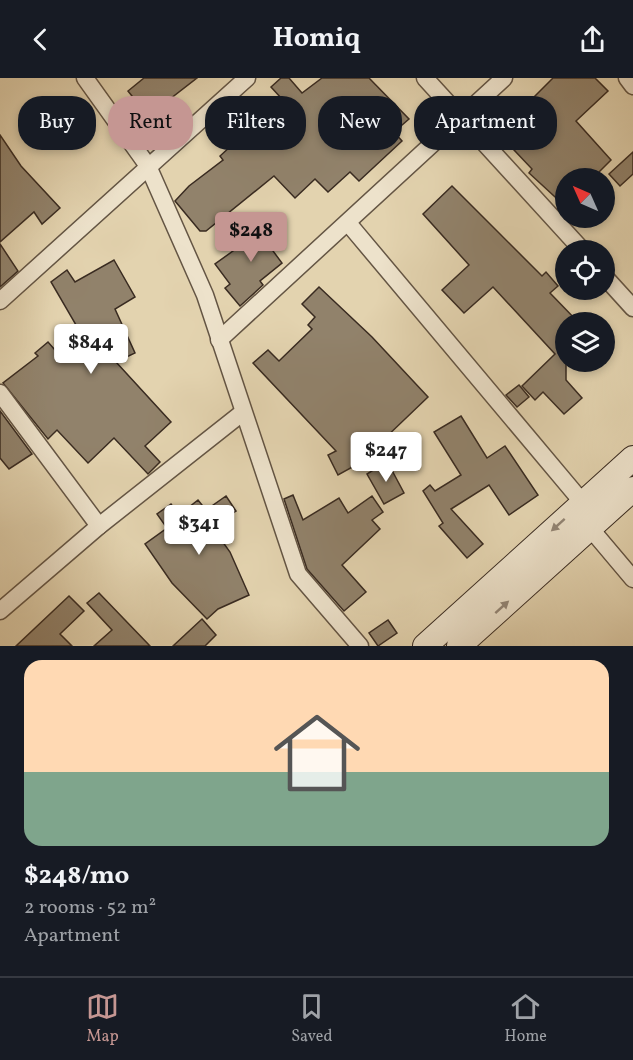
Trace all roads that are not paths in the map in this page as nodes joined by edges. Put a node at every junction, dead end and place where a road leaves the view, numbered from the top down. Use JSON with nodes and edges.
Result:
{"nodes":[{"id":1,"x":85,"y":78,"type":"edge"},
{"id":2,"x":247,"y":78,"type":"edge"},
{"id":3,"x":425,"y":78,"type":"edge"},
{"id":4,"x":504,"y":78,"type":"edge"},
{"id":5,"x":627,"y":78,"type":"edge"},
{"id":6,"x":633,"y":86,"type":"edge"},
{"id":7,"x":442,"y":96,"type":"edge"},
{"id":8,"x":486,"y":96,"type":"edge"},
{"id":9,"x":428,"y":150,"type":"edge"},
{"id":10,"x":492,"y":150,"type":"edge"},
{"id":11,"x":148,"y":166,"type":"junction"},
{"id":12,"x":348,"y":223,"type":"junction"},
{"id":13,"x":573,"y":240,"type":"edge"},
{"id":14,"x":615,"y":288,"type":"edge"},
{"id":15,"x":0,"y":301,"type":"edge"},
{"id":16,"x":633,"y":308,"type":"edge"},
{"id":17,"x":219,"y":340,"type":"junction"},
{"id":18,"x":0,"y":393,"type":"edge"},
{"id":19,"x":243,"y":413,"type":"junction"},
{"id":20,"x":633,"y":458,"type":"edge"},
{"id":21,"x":633,"y":489,"type":"edge"},
{"id":22,"x":583,"y":503,"type":"junction"},
{"id":23,"x":99,"y":526,"type":"junction"},
{"id":24,"x":590,"y":528,"type":"junction"},
{"id":25,"x":633,"y":579,"type":"edge"},
{"id":26,"x":0,"y":611,"type":"edge"},
{"id":27,"x":360,"y":646,"type":"edge"},
{"id":28,"x":425,"y":646,"type":"edge"},
{"id":29,"x":459,"y":646,"type":"edge"}],
"edges":[{"from":1,"to":11,"type":"street"},
{"from":2,"to":11,"type":"street"},
{"from":3,"to":7,"type":"street"},
{"from":4,"to":8,"type":"street"},
{"from":5,"to":6,"type":"street"},
{"from":9,"to":12,"type":"street"},
{"from":10,"to":13,"type":"street"},
{"from":11,"to":15,"type":"street"},
{"from":11,"to":17,"type":"street"},
{"from":12,"to":17,"type":"street"},
{"from":12,"to":22,"type":"street"},
{"from":14,"to":16,"type":"street"},
{"from":17,"to":19,"type":"street"},
{"from":18,"to":23,"type":"street"},
{"from":19,"to":23,"type":"street"},
{"from":19,"to":27,"type":"street"},
{"from":20,"to":22,"type":"main road"},
{"from":21,"to":24,"type":"main road"},
{"from":22,"to":28,"type":"main road","one_way":true},
{"from":23,"to":26,"type":"street"},
{"from":24,"to":25,"type":"street"},
{"from":29,"to":24,"type":"main road","one_way":true}]}
